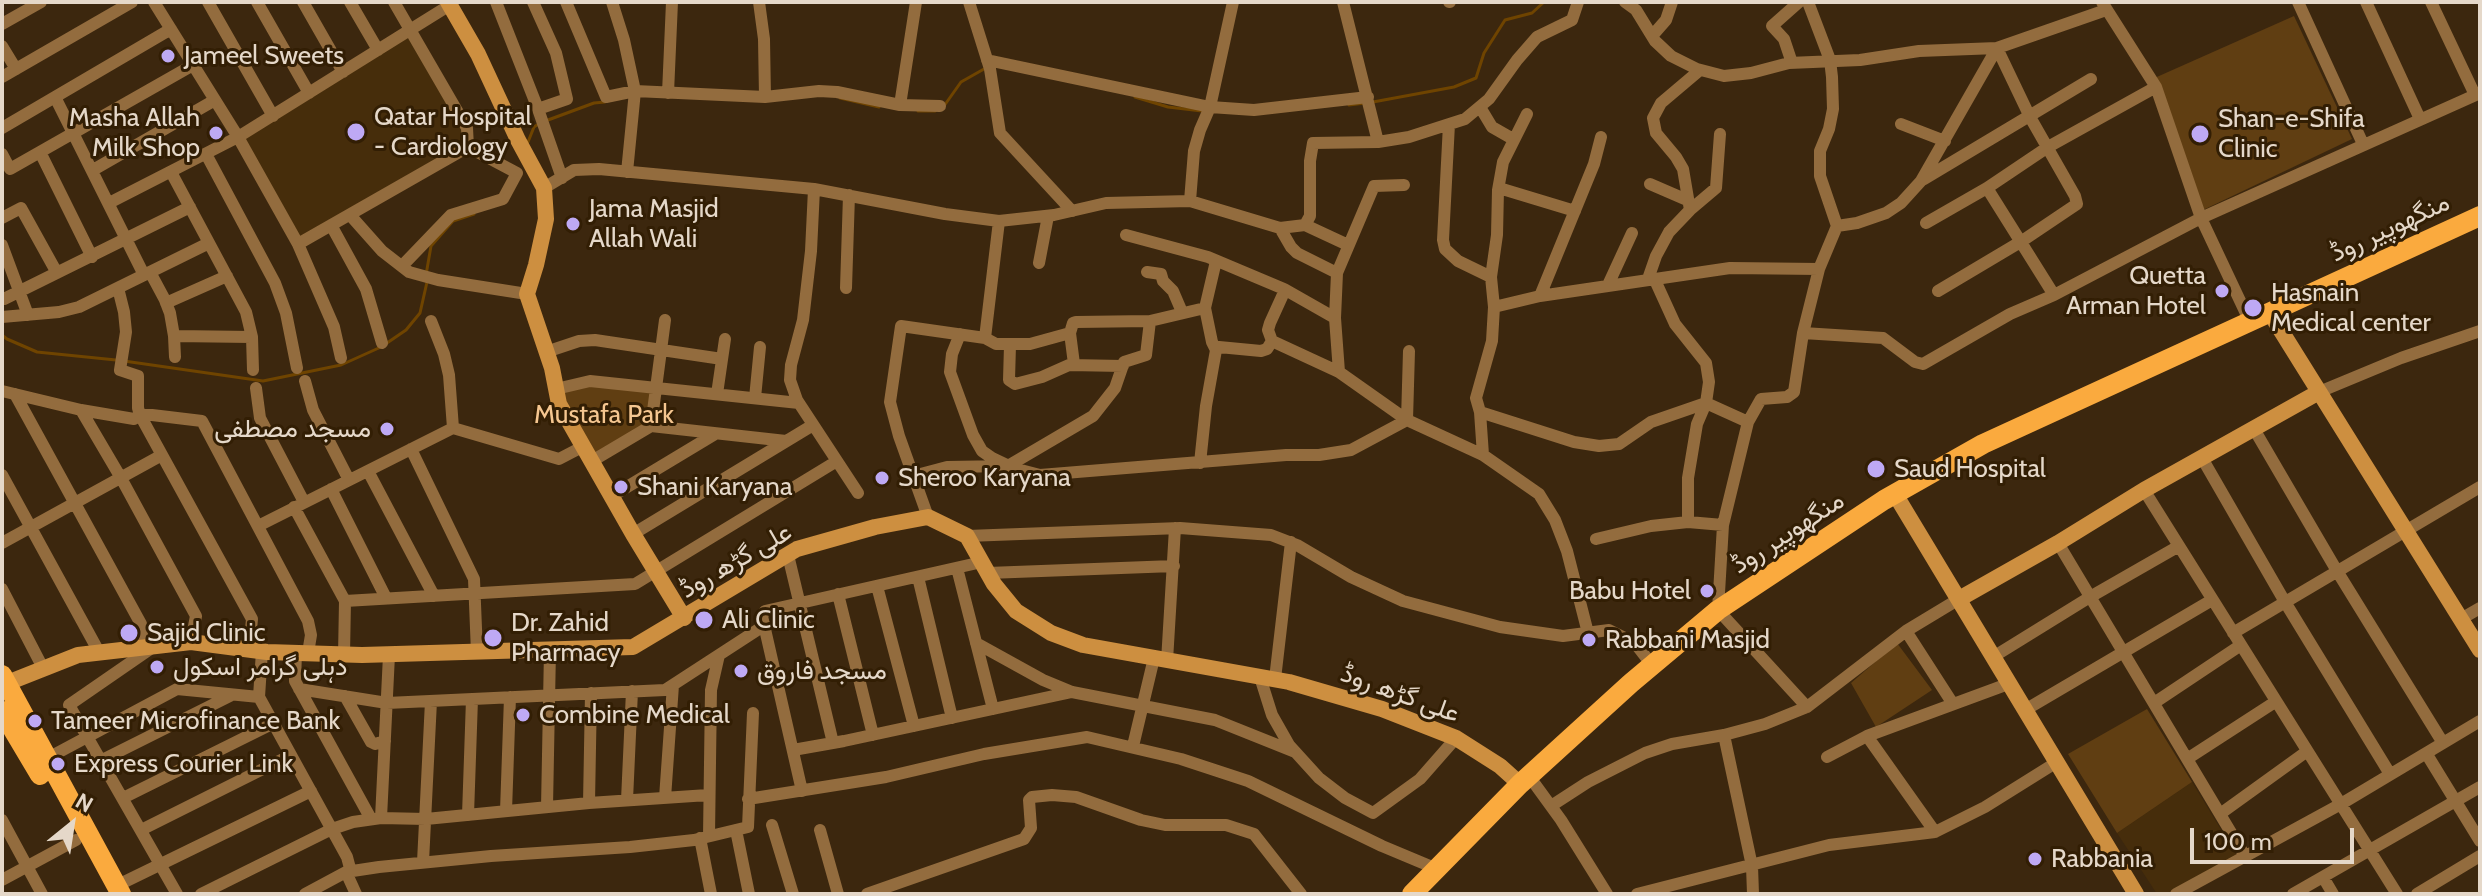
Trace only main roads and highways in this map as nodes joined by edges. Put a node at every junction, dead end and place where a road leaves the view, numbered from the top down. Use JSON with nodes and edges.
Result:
{"nodes":[{"id":1,"x":449,"y":4,"type":"edge"},
{"id":2,"x":2480,"y":216,"type":"edge"},
{"id":3,"x":2270,"y":313,"type":"junction"},
{"id":4,"x":2319,"y":392,"type":"junction"},
{"id":5,"x":1895,"y":494,"type":"junction"},
{"id":6,"x":1959,"y":599,"type":"junction"},
{"id":7,"x":684,"y":618,"type":"junction"},
{"id":8,"x":2480,"y":650,"type":"edge"},
{"id":9,"x":4,"y":681,"type":"edge"},
{"id":10,"x":2,"y":711,"type":"edge"},
{"id":11,"x":1524,"y":780,"type":"junction"},
{"id":12,"x":114,"y":891,"type":"edge"},
{"id":13,"x":1412,"y":894,"type":"edge"},
{"id":14,"x":2136,"y":894,"type":"edge"}],
"edges":[{"from":1,"to":7,"type":"main road"},
{"from":2,"to":3,"type":"main road","name":"منگھوپیر روڈ"},
{"from":3,"to":4,"type":"main road"},
{"from":3,"to":5,"type":"main road","name":"منگھوپیر روڈ"},
{"from":4,"to":6,"type":"main road"},
{"from":4,"to":8,"type":"main road"},
{"from":5,"to":6,"type":"main road"},
{"from":5,"to":11,"type":"main road","name":"منگھوپیر روڈ"},
{"from":6,"to":14,"type":"main road"},
{"from":7,"to":9,"type":"main road","name":"علی گڑھ روڈ"},
{"from":7,"to":11,"type":"main road","name":"علی گڑھ روڈ"},
{"from":9,"to":12,"type":"main road"},
{"from":10,"to":12,"type":"main road"},
{"from":11,"to":13,"type":"main road","name":"منگھوپیر روڈ"}]}
